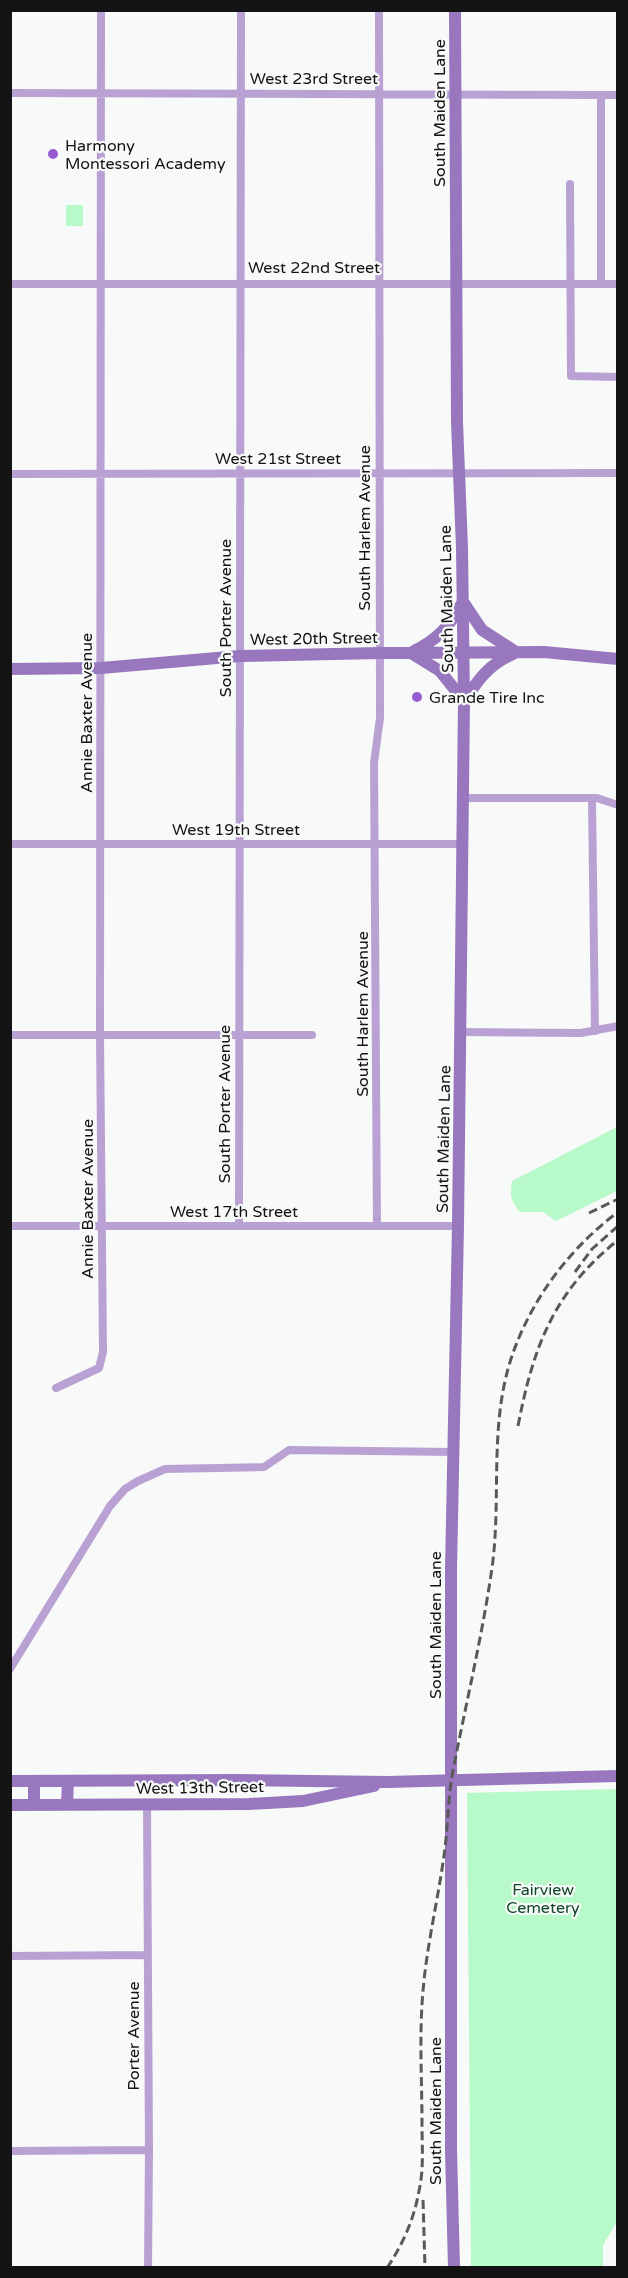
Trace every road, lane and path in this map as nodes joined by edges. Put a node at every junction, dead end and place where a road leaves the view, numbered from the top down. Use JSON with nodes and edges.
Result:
{"nodes":[{"id":1,"x":101,"y":10,"type":"edge"},
{"id":2,"x":240,"y":10,"type":"edge"},
{"id":3,"x":379,"y":10,"type":"edge"},
{"id":4,"x":455,"y":10,"type":"edge"},
{"id":5,"x":10,"y":93,"type":"edge"},
{"id":6,"x":101,"y":93,"type":"junction"},
{"id":7,"x":240,"y":93,"type":"junction"},
{"id":8,"x":379,"y":93,"type":"junction"},
{"id":9,"x":455,"y":93,"type":"junction"},
{"id":10,"x":601,"y":95,"type":"junction"},
{"id":11,"x":618,"y":95,"type":"edge"},
{"id":12,"x":570,"y":184,"type":"dead end"},
{"id":13,"x":240,"y":282,"type":"junction"},
{"id":14,"x":379,"y":282,"type":"junction"},
{"id":15,"x":457,"y":282,"type":"junction"},
{"id":16,"x":101,"y":283,"type":"junction"},
{"id":17,"x":10,"y":284,"type":"edge"},
{"id":18,"x":571,"y":284,"type":"junction"},
{"id":19,"x":601,"y":284,"type":"junction"},
{"id":20,"x":618,"y":284,"type":"edge"},
{"id":21,"x":618,"y":377,"type":"edge"},
{"id":22,"x":101,"y":473,"type":"junction"},
{"id":23,"x":240,"y":473,"type":"junction"},
{"id":24,"x":379,"y":473,"type":"junction"},
{"id":25,"x":460,"y":473,"type":"junction"},
{"id":26,"x":618,"y":473,"type":"edge"},
{"id":27,"x":10,"y":474,"type":"edge"},
{"id":28,"x":463,"y":601,"type":"junction"},
{"id":29,"x":517,"y":652,"type":"junction"},
{"id":30,"x":380,"y":653,"type":"junction"},
{"id":31,"x":410,"y":653,"type":"junction"},
{"id":32,"x":463,"y":653,"type":"junction"},
{"id":33,"x":240,"y":656,"type":"junction"},
{"id":34,"x":618,"y":659,"type":"edge"},
{"id":35,"x":101,"y":668,"type":"junction"},
{"id":36,"x":10,"y":669,"type":"edge"},
{"id":37,"x":464,"y":701,"type":"junction"},
{"id":38,"x":463,"y":798,"type":"junction"},
{"id":39,"x":592,"y":798,"type":"junction"},
{"id":40,"x":618,"y":804,"type":"edge"},
{"id":41,"x":10,"y":844,"type":"edge"},
{"id":42,"x":239,"y":844,"type":"junction"},
{"id":43,"x":376,"y":844,"type":"junction"},
{"id":44,"x":462,"y":844,"type":"junction"},
{"id":45,"x":101,"y":845,"type":"junction"},
{"id":46,"x":618,"y":1026,"type":"edge"},
{"id":47,"x":595,"y":1031,"type":"junction"},
{"id":48,"x":460,"y":1032,"type":"junction"},
{"id":49,"x":10,"y":1035,"type":"edge"},
{"id":50,"x":100,"y":1035,"type":"junction"},
{"id":51,"x":239,"y":1035,"type":"junction"},
{"id":52,"x":312,"y":1035,"type":"dead end"},
{"id":53,"x":10,"y":1226,"type":"edge"},
{"id":54,"x":102,"y":1226,"type":"junction"},
{"id":55,"x":239,"y":1226,"type":"junction"},
{"id":56,"x":377,"y":1226,"type":"junction"},
{"id":57,"x":458,"y":1226,"type":"junction"},
{"id":58,"x":56,"y":1388,"type":"dead end"},
{"id":59,"x":454,"y":1452,"type":"junction"},
{"id":60,"x":10,"y":1669,"type":"edge"},
{"id":61,"x":618,"y":1776,"type":"edge"},
{"id":62,"x":162,"y":1780,"type":"junction"},
{"id":63,"x":452,"y":1780,"type":"junction"},
{"id":64,"x":10,"y":1781,"type":"edge"},
{"id":65,"x":34,"y":1781,"type":"junction"},
{"id":66,"x":68,"y":1781,"type":"junction"},
{"id":67,"x":127,"y":1781,"type":"junction"},
{"id":68,"x":387,"y":1782,"type":"junction"},
{"id":69,"x":10,"y":1804,"type":"edge"},
{"id":70,"x":67,"y":1804,"type":"junction"},
{"id":71,"x":126,"y":1804,"type":"junction"},
{"id":72,"x":147,"y":1804,"type":"junction"},
{"id":73,"x":161,"y":1804,"type":"junction"},
{"id":74,"x":34,"y":1805,"type":"junction"},
{"id":75,"x":148,"y":1955,"type":"junction"},
{"id":76,"x":10,"y":1956,"type":"edge"},
{"id":77,"x":149,"y":2150,"type":"junction"},
{"id":78,"x":10,"y":2151,"type":"edge"},
{"id":79,"x":147,"y":2268,"type":"edge"},
{"id":80,"x":454,"y":2268,"type":"edge"}],
"edges":[{"from":1,"to":6,"type":"street","name":"Annie Baxter Avenue"},
{"from":2,"to":7,"type":"street","name":"South Porter Avenue"},
{"from":3,"to":8,"type":"street","name":"South Harlem Avenue"},
{"from":4,"to":9,"type":"main road","name":"South Maiden Lane"},
{"from":5,"to":6,"type":"street","name":"West 23rd Street"},
{"from":6,"to":7,"type":"street","name":"West 23rd Street"},
{"from":6,"to":16,"type":"street","name":"Annie Baxter Avenue"},
{"from":7,"to":8,"type":"street","name":"West 23rd Street"},
{"from":7,"to":13,"type":"street","name":"South Porter Avenue"},
{"from":8,"to":9,"type":"street","name":"West 23rd Street"},
{"from":8,"to":14,"type":"street","name":"South Harlem Avenue"},
{"from":9,"to":10,"type":"street","name":"West 23rd Street"},
{"from":9,"to":15,"type":"main road","name":"South Maiden Lane"},
{"from":10,"to":11,"type":"street","name":"West 23rd Street"},
{"from":10,"to":19,"type":"street"},
{"from":12,"to":18,"type":"street"},
{"from":13,"to":14,"type":"street","name":"West 22nd Street"},
{"from":13,"to":16,"type":"street","name":"West 22nd Street"},
{"from":13,"to":23,"type":"street","name":"South Porter Avenue"},
{"from":14,"to":15,"type":"street","name":"West 22nd Street"},
{"from":14,"to":24,"type":"street","name":"South Harlem Avenue"},
{"from":15,"to":18,"type":"street","name":"West 22nd Street"},
{"from":15,"to":25,"type":"main road","name":"South Maiden Lane"},
{"from":16,"to":17,"type":"street","name":"West 22nd Street"},
{"from":16,"to":22,"type":"street","name":"Annie Baxter Avenue"},
{"from":18,"to":19,"type":"street","name":"West 22nd Street"},
{"from":18,"to":21,"type":"street"},
{"from":19,"to":20,"type":"street","name":"West 22nd Street"},
{"from":22,"to":23,"type":"street","name":"West 21st Street"},
{"from":22,"to":27,"type":"street","name":"West 21st Street"},
{"from":22,"to":35,"type":"street","name":"Annie Baxter Avenue"},
{"from":23,"to":24,"type":"street","name":"West 21st Street"},
{"from":23,"to":33,"type":"street","name":"South Porter Avenue"},
{"from":24,"to":25,"type":"street","name":"West 21st Street"},
{"from":24,"to":30,"type":"street","name":"South Harlem Avenue"},
{"from":25,"to":26,"type":"street","name":"West 21st Street"},
{"from":25,"to":28,"type":"main road","name":"South Maiden Lane"},
{"from":28,"to":29,"type":"main road"},
{"from":28,"to":31,"type":"main road"},
{"from":28,"to":32,"type":"main road","name":"South Maiden Lane"},
{"from":29,"to":32,"type":"main road","name":"West 20th Street"},
{"from":29,"to":34,"type":"main road","name":"West 20th Street"},
{"from":29,"to":37,"type":"main road"},
{"from":30,"to":31,"type":"main road","name":"West 20th Street"},
{"from":30,"to":33,"type":"main road","name":"West 20th Street"},
{"from":30,"to":43,"type":"street","name":"South Harlem Avenue"},
{"from":31,"to":32,"type":"main road","name":"West 20th Street"},
{"from":31,"to":37,"type":"main road"},
{"from":32,"to":37,"type":"main road","name":"South Maiden Lane"},
{"from":33,"to":35,"type":"main road","name":"West 20th Street"},
{"from":33,"to":42,"type":"street","name":"South Porter Avenue"},
{"from":35,"to":36,"type":"main road","name":"West 20th Street"},
{"from":35,"to":45,"type":"street","name":"Annie Baxter Avenue"},
{"from":37,"to":38,"type":"main road","name":"South Maiden Lane"},
{"from":38,"to":39,"type":"street"},
{"from":38,"to":44,"type":"main road","name":"South Maiden Lane"},
{"from":39,"to":40,"type":"street"},
{"from":39,"to":47,"type":"street"},
{"from":41,"to":45,"type":"street","name":"West 19th Street"},
{"from":42,"to":43,"type":"street","name":"West 19th Street"},
{"from":42,"to":45,"type":"street","name":"West 19th Street"},
{"from":42,"to":51,"type":"street","name":"South Porter Avenue"},
{"from":43,"to":44,"type":"street","name":"West 19th Street"},
{"from":43,"to":56,"type":"street","name":"South Harlem Avenue"},
{"from":44,"to":48,"type":"main road","name":"South Maiden Lane"},
{"from":45,"to":50,"type":"street","name":"Annie Baxter Avenue"},
{"from":46,"to":47,"type":"street"},
{"from":47,"to":48,"type":"street"},
{"from":48,"to":57,"type":"main road","name":"South Maiden Lane"},
{"from":49,"to":50,"type":"street"},
{"from":50,"to":51,"type":"street"},
{"from":50,"to":54,"type":"street","name":"Annie Baxter Avenue"},
{"from":51,"to":52,"type":"street"},
{"from":51,"to":55,"type":"street","name":"South Porter Avenue"},
{"from":53,"to":54,"type":"street","name":"West 17th Street"},
{"from":54,"to":55,"type":"street","name":"West 17th Street"},
{"from":54,"to":58,"type":"street","name":"Annie Baxter Avenue"},
{"from":55,"to":56,"type":"street","name":"West 17th Street"},
{"from":56,"to":57,"type":"street","name":"West 17th Street"},
{"from":57,"to":59,"type":"main road","name":"South Maiden Lane"},
{"from":59,"to":60,"type":"street"},
{"from":59,"to":63,"type":"main road","name":"South Maiden Lane"},
{"from":61,"to":63,"type":"main road","name":"West 13th Street"},
{"from":62,"to":67,"type":"main road","name":"West 13th Street"},
{"from":62,"to":68,"type":"main road","name":"West 13th Street"},
{"from":62,"to":73,"type":"main road"},
{"from":63,"to":68,"type":"main road","name":"West 13th Street"},
{"from":63,"to":80,"type":"main road","name":"South Maiden Lane"},
{"from":64,"to":65,"type":"main road","name":"West 13th Street"},
{"from":65,"to":66,"type":"main road","name":"West 13th Street"},
{"from":65,"to":74,"type":"main road"},
{"from":66,"to":67,"type":"main road","name":"West 13th Street"},
{"from":66,"to":70,"type":"main road"},
{"from":67,"to":71,"type":"main road"},
{"from":68,"to":73,"type":"main road","name":"West 13th Street"},
{"from":69,"to":74,"type":"main road","name":"West 13th Street"},
{"from":70,"to":71,"type":"main road","name":"West 13th Street"},
{"from":70,"to":74,"type":"main road","name":"West 13th Street"},
{"from":71,"to":72,"type":"main road","name":"West 13th Street"},
{"from":72,"to":73,"type":"main road","name":"West 13th Street"},
{"from":72,"to":75,"type":"street","name":"Porter Avenue"},
{"from":75,"to":76,"type":"street"},
{"from":75,"to":77,"type":"street","name":"Porter Avenue"},
{"from":77,"to":78,"type":"street"},
{"from":77,"to":79,"type":"street","name":"Porter Avenue"}]}
